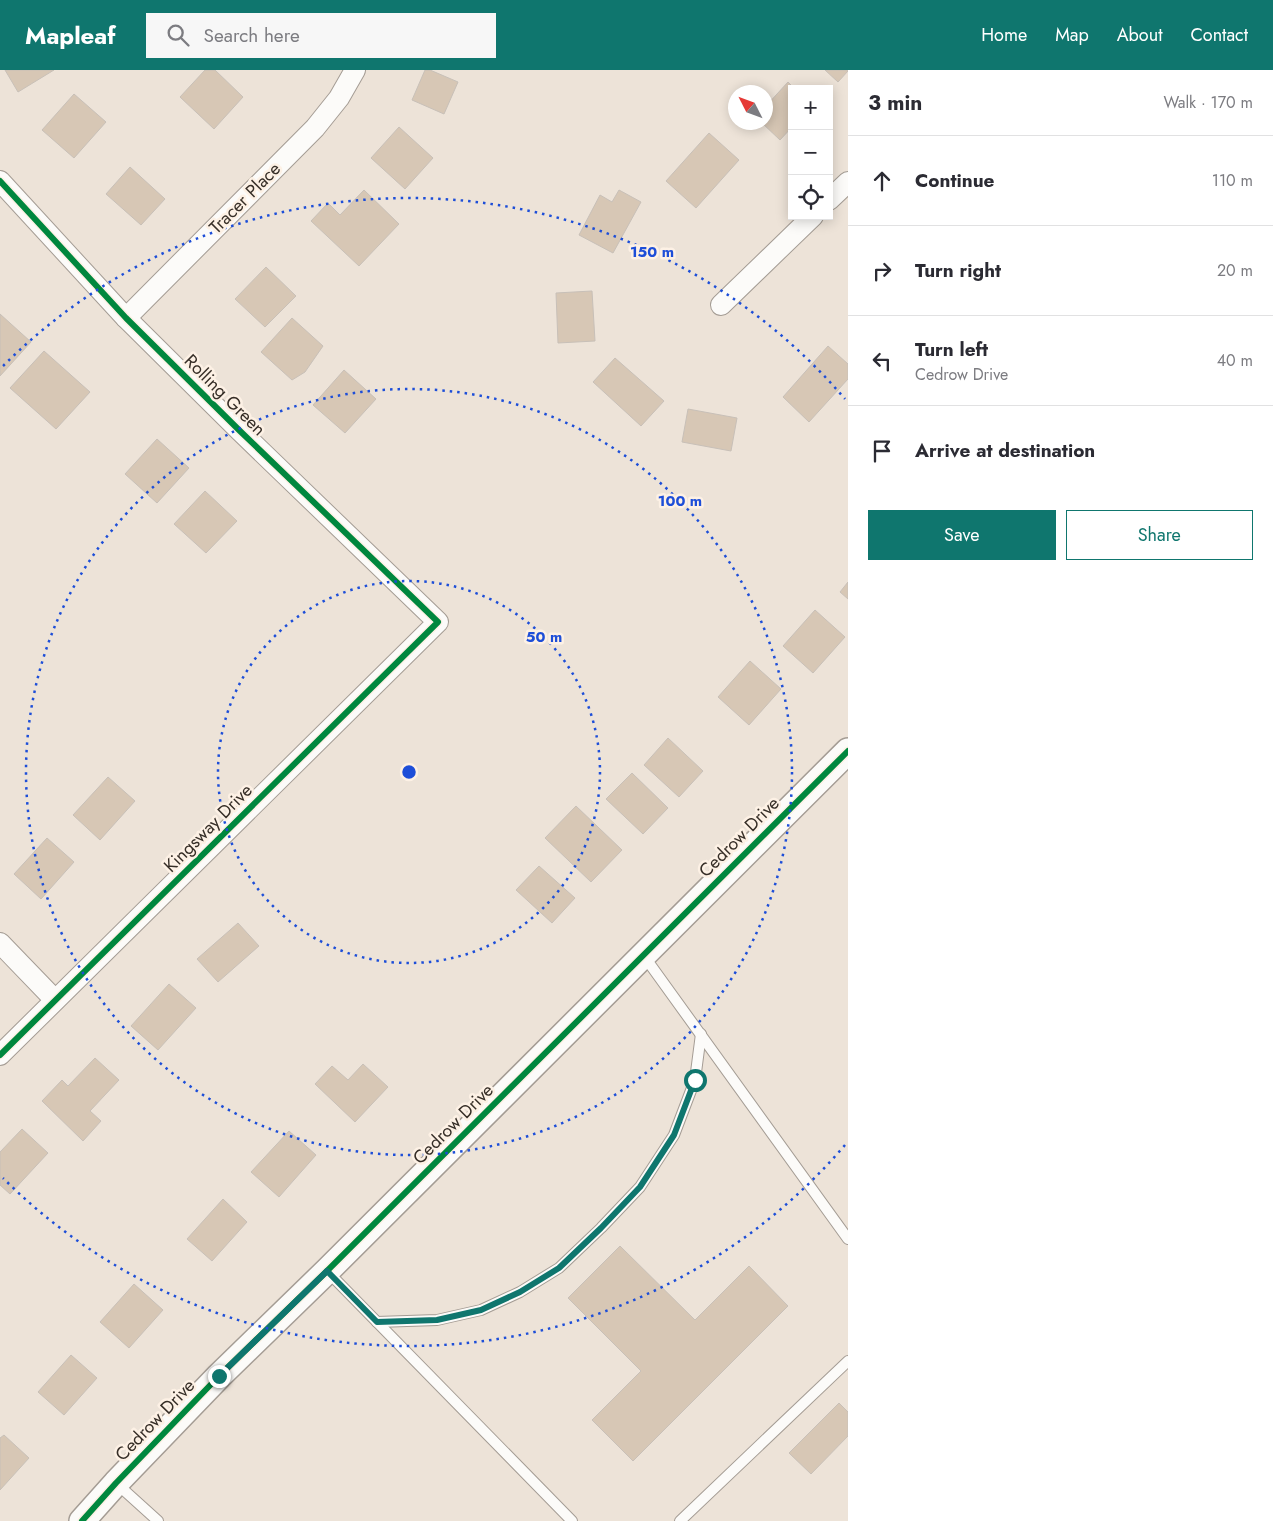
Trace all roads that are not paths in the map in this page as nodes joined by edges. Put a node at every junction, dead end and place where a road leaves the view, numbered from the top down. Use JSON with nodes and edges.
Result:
{"nodes":[{"id":1,"x":355,"y":70,"type":"edge"},
{"id":2,"x":0,"y":181,"type":"edge"},
{"id":3,"x":848,"y":182,"type":"edge"},
{"id":4,"x":833,"y":196,"type":"edge"},
{"id":5,"x":809,"y":220,"type":"edge"},
{"id":6,"x":722,"y":305,"type":"dead end"},
{"id":7,"x":126,"y":318,"type":"junction"},
{"id":8,"x":438,"y":622,"type":"joint"},
{"id":9,"x":848,"y":751,"type":"edge"},
{"id":10,"x":0,"y":943,"type":"edge"},
{"id":11,"x":643,"y":954,"type":"junction"},
{"id":12,"x":55,"y":1000,"type":"junction"},
{"id":13,"x":700,"y":1034,"type":"junction"},
{"id":14,"x":0,"y":1055,"type":"edge"},
{"id":15,"x":848,"y":1239,"type":"edge"},
{"id":16,"x":327,"y":1271,"type":"junction"},
{"id":17,"x":377,"y":1322,"type":"junction"},
{"id":18,"x":848,"y":1361,"type":"edge"},
{"id":19,"x":116,"y":1483,"type":"junction"},
{"id":20,"x":82,"y":1521,"type":"edge"},
{"id":21,"x":158,"y":1521,"type":"edge"},
{"id":22,"x":572,"y":1521,"type":"edge"},
{"id":23,"x":680,"y":1521,"type":"edge"}],
"edges":[{"from":1,"to":7,"type":"street","name":"Tracer Place"},
{"from":2,"to":7,"type":"street","name":"Rolling Green"},
{"from":3,"to":4,"type":"street"},
{"from":5,"to":6,"type":"street"},
{"from":7,"to":8,"type":"street","name":"Rolling Green"},
{"from":8,"to":12,"type":"street","name":"Kingsway Drive"},
{"from":9,"to":11,"type":"street","name":"Cedrow Drive"},
{"from":10,"to":12,"type":"street"},
{"from":11,"to":13,"type":"lane"},
{"from":11,"to":16,"type":"street","name":"Cedrow Drive"},
{"from":12,"to":14,"type":"street","name":"Kingsway Drive"},
{"from":13,"to":15,"type":"lane"},
{"from":13,"to":17,"type":"lane"},
{"from":16,"to":17,"type":"lane"},
{"from":16,"to":19,"type":"street","name":"Cedrow Drive"},
{"from":17,"to":22,"type":"lane"},
{"from":18,"to":23,"type":"lane"},
{"from":19,"to":20,"type":"street","name":"Cedrow Drive"},
{"from":19,"to":21,"type":"lane"}]}
